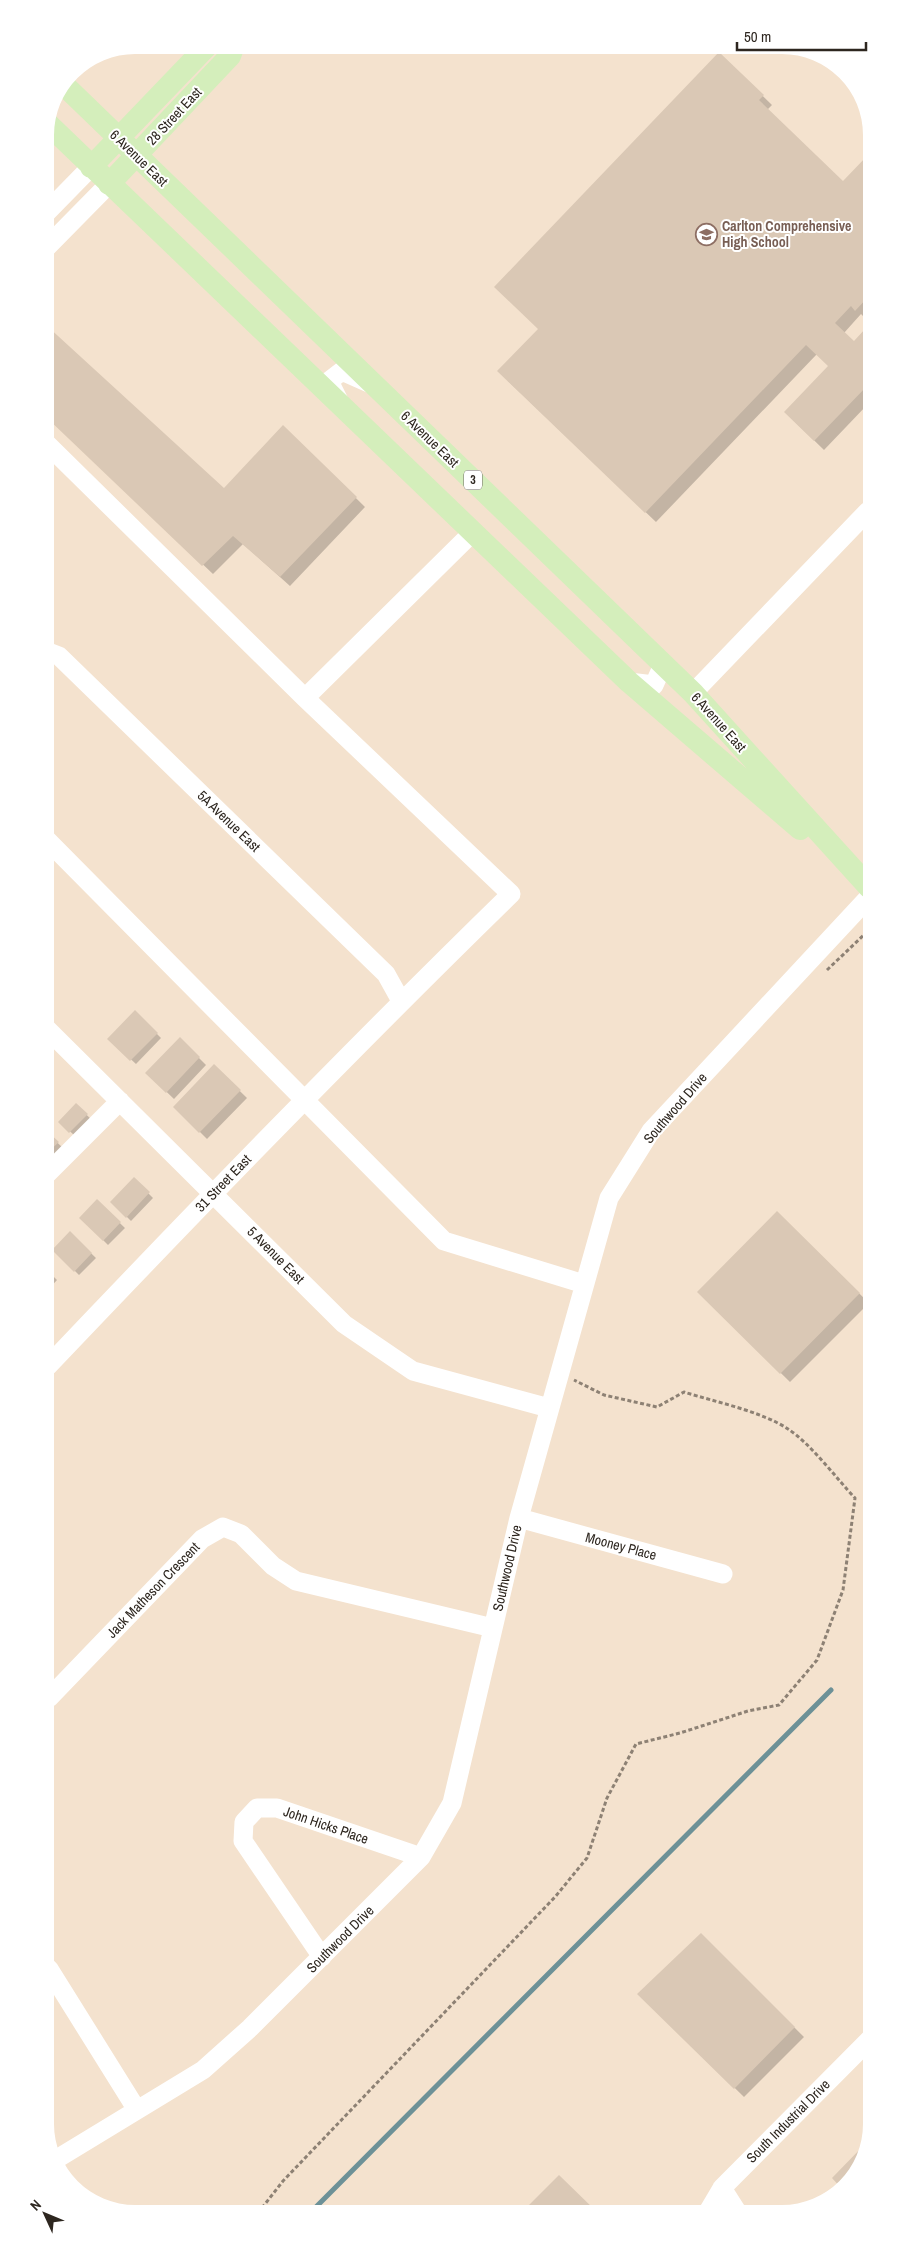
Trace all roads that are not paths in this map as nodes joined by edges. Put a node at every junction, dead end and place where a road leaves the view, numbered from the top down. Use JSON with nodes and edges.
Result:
{"nodes":[{"id":1,"x":199,"y":54,"type":"edge"},
{"id":2,"x":231,"y":54,"type":"edge"},
{"id":3,"x":68,"y":89,"type":"edge"},
{"id":4,"x":54,"y":130,"type":"edge"},
{"id":5,"x":119,"y":139,"type":"junction"},
{"id":6,"x":137,"y":156,"type":"junction"},
{"id":7,"x":91,"y":167,"type":"junction"},
{"id":8,"x":109,"y":184,"type":"junction"},
{"id":9,"x":54,"y":205,"type":"edge"},
{"id":10,"x":54,"y":241,"type":"edge"},
{"id":11,"x":377,"y":387,"type":"junction"},
{"id":12,"x":343,"y":408,"type":"junction"},
{"id":13,"x":54,"y":451,"type":"edge"},
{"id":14,"x":863,"y":516,"type":"edge"},
{"id":15,"x":472,"y":533,"type":"junction"},
{"id":16,"x":54,"y":654,"type":"edge"},
{"id":17,"x":663,"y":665,"type":"junction"},
{"id":18,"x":629,"y":682,"type":"junction"},
{"id":19,"x":693,"y":693,"type":"junction"},
{"id":20,"x":305,"y":698,"type":"junction"},
{"id":21,"x":54,"y":847,"type":"edge"},
{"id":22,"x":863,"y":881,"type":"edge"},
{"id":23,"x":863,"y":883,"type":"edge"},
{"id":24,"x":863,"y":903,"type":"edge"},
{"id":25,"x":401,"y":1002,"type":"junction"},
{"id":26,"x":54,"y":1036,"type":"edge"},
{"id":27,"x":305,"y":1099,"type":"junction"},
{"id":28,"x":120,"y":1101,"type":"junction"},
{"id":29,"x":54,"y":1168,"type":"edge"},
{"id":30,"x":213,"y":1193,"type":"junction"},
{"id":31,"x":584,"y":1284,"type":"junction"},
{"id":32,"x":54,"y":1360,"type":"edge"},
{"id":33,"x":549,"y":1408,"type":"junction"},
{"id":34,"x":519,"y":1518,"type":"junction"},
{"id":35,"x":723,"y":1574,"type":"dead end"},
{"id":36,"x":493,"y":1628,"type":"junction"},
{"id":37,"x":54,"y":1693,"type":"edge"},
{"id":38,"x":421,"y":1858,"type":"junction"},
{"id":39,"x":322,"y":1957,"type":"junction"},
{"id":40,"x":54,"y":1977,"type":"edge"},
{"id":41,"x":863,"y":2046,"type":"edge"},
{"id":42,"x":137,"y":2110,"type":"junction"},
{"id":43,"x":61,"y":2156,"type":"edge"},
{"id":44,"x":722,"y":2188,"type":"junction"},
{"id":45,"x":713,"y":2205,"type":"edge"},
{"id":46,"x":733,"y":2205,"type":"edge"}],
"edges":[{"from":1,"to":5,"type":"main road","name":"28 Street East"},
{"from":2,"to":6,"type":"main road","name":"28 Street East"},
{"from":3,"to":5,"type":"main road","name":"6 Avenue East","number":"3"},
{"from":4,"to":7,"type":"main road","name":"6 Avenue East","number":"3"},
{"from":5,"to":6,"type":"main road","name":"6 Avenue East","number":"3"},
{"from":5,"to":7,"type":"main road","name":"28 Street East"},
{"from":6,"to":8,"type":"main road","name":"28 Street East"},
{"from":6,"to":11,"type":"main road","name":"6 Avenue East","number":"3"},
{"from":7,"to":8,"type":"main road","name":"6 Avenue East","number":"3"},
{"from":7,"to":9,"type":"street","name":"28 Street East"},
{"from":8,"to":10,"type":"street","name":"28 Street East"},
{"from":8,"to":12,"type":"main road","name":"6 Avenue East","number":"3"},
{"from":11,"to":12,"type":"street"},
{"from":11,"to":17,"type":"main road","name":"6 Avenue East","number":"3"},
{"from":12,"to":15,"type":"main road","name":"6 Avenue East","number":"3"},
{"from":13,"to":20,"type":"street"},
{"from":14,"to":19,"type":"street"},
{"from":15,"to":18,"type":"main road","name":"6 Avenue East","number":"3"},
{"from":15,"to":20,"type":"street"},
{"from":16,"to":25,"type":"street","name":"5A Avenue East"},
{"from":17,"to":18,"type":"street"},
{"from":17,"to":19,"type":"main road","name":"6 Avenue East","number":"3"},
{"from":18,"to":23,"type":"main road","name":"6 Avenue East","number":"3"},
{"from":19,"to":22,"type":"main road","name":"6 Avenue East","number":"3"},
{"from":20,"to":25,"type":"street","name":"31 Street East"},
{"from":21,"to":27,"type":"street"},
{"from":24,"to":31,"type":"street","name":"Southwood Drive"},
{"from":25,"to":27,"type":"street","name":"31 Street East"},
{"from":26,"to":28,"type":"street","name":"5 Avenue East"},
{"from":27,"to":30,"type":"street","name":"31 Street East"},
{"from":27,"to":31,"type":"street"},
{"from":28,"to":29,"type":"street"},
{"from":28,"to":30,"type":"street","name":"5 Avenue East"},
{"from":30,"to":32,"type":"street","name":"31 Street East"},
{"from":30,"to":33,"type":"street","name":"5 Avenue East"},
{"from":31,"to":33,"type":"street","name":"Southwood Drive"},
{"from":33,"to":34,"type":"street","name":"Southwood Drive"},
{"from":34,"to":35,"type":"street","name":"Mooney Place"},
{"from":34,"to":36,"type":"street","name":"Southwood Drive"},
{"from":36,"to":37,"type":"street","name":"Jack Matheson Crescent"},
{"from":36,"to":38,"type":"street","name":"Southwood Drive"},
{"from":38,"to":39,"type":"street","name":"Southwood Drive"},
{"from":38,"to":39,"type":"street","name":"John Hicks Place"},
{"from":39,"to":42,"type":"street","name":"Southwood Drive"},
{"from":40,"to":42,"type":"street"},
{"from":41,"to":44,"type":"street","name":"South Industrial Drive"},
{"from":42,"to":43,"type":"street","name":"Southwood Drive"},
{"from":44,"to":45,"type":"street","name":"South Industrial Drive"},
{"from":44,"to":46,"type":"street"}]}
